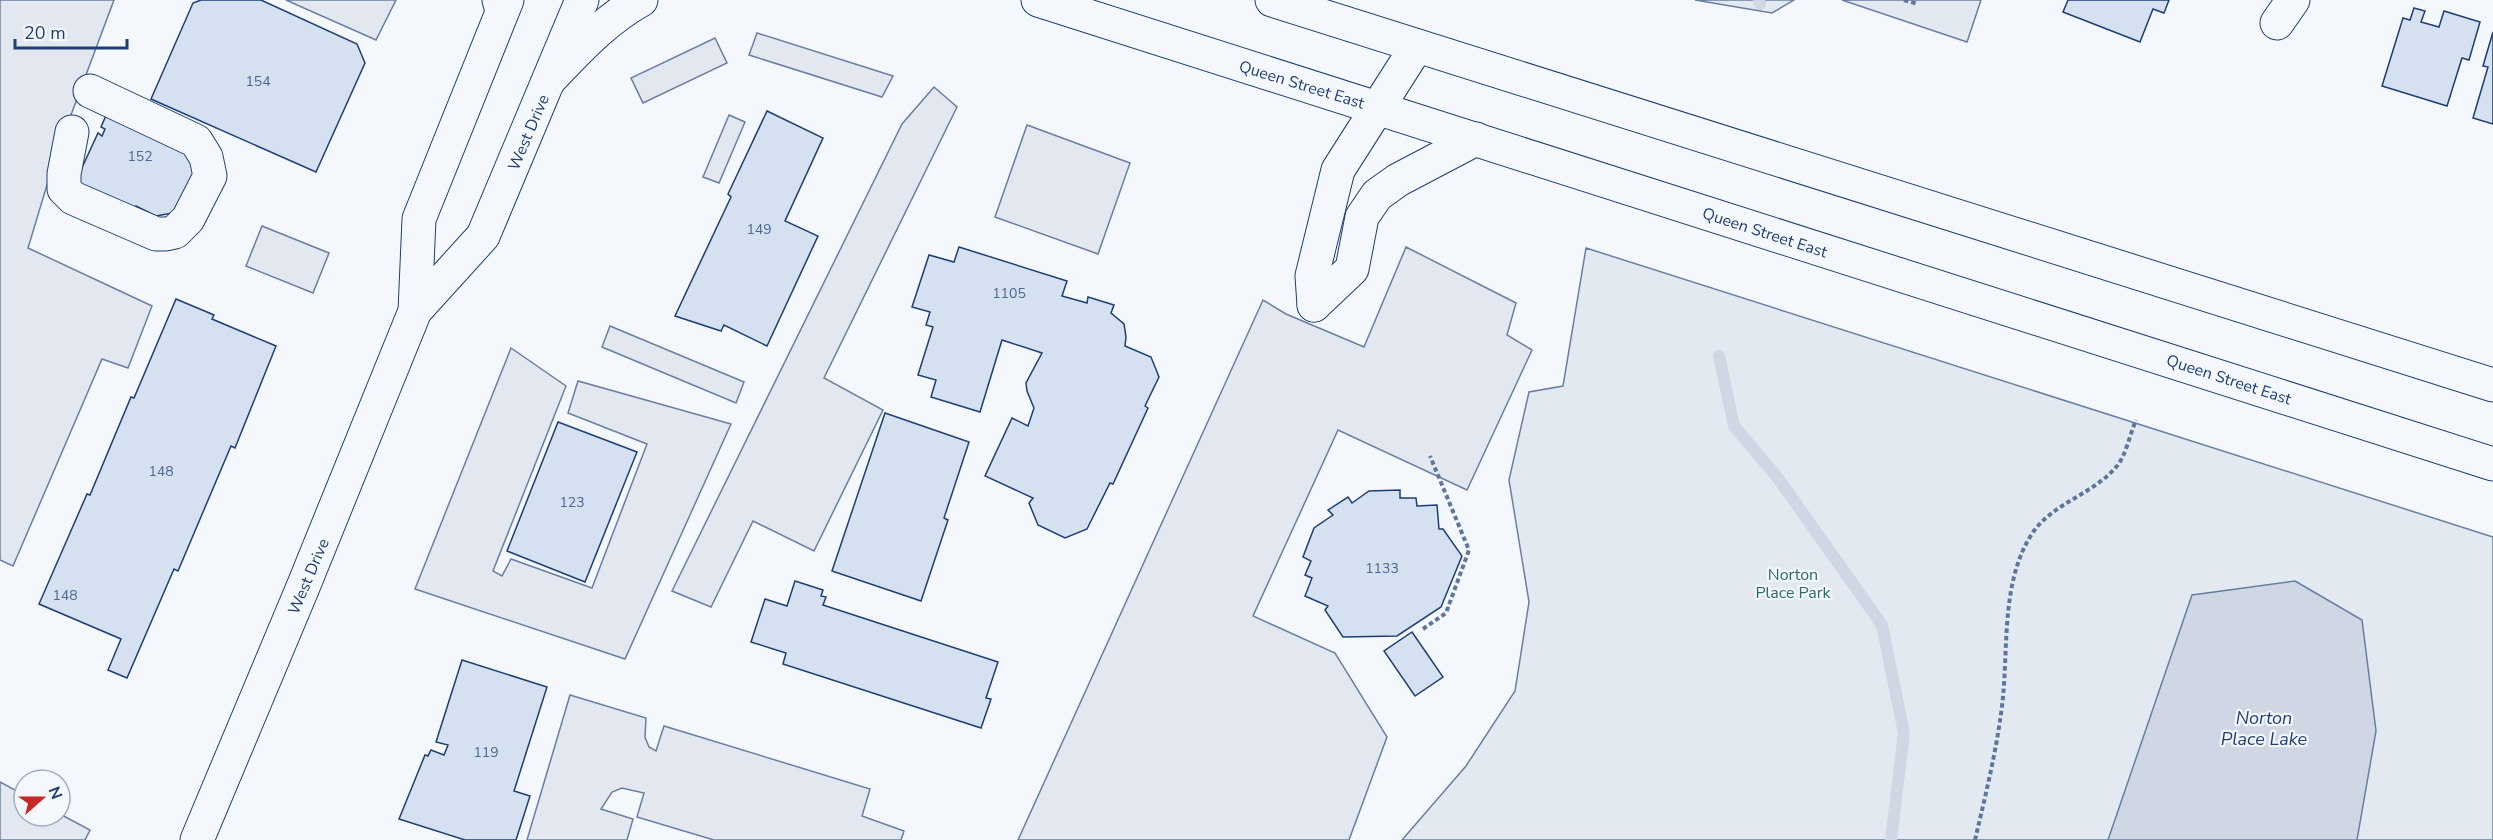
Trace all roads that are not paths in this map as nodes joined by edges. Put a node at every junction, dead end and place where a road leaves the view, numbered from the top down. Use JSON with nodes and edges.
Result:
{"nodes":[{"id":1,"x":582,"y":0,"type":"edge"},
{"id":2,"x":641,"y":0,"type":"edge"},
{"id":3,"x":1038,"y":0,"type":"edge"},
{"id":4,"x":1272,"y":0,"type":"edge"},
{"id":5,"x":503,"y":4,"type":"edge"},
{"id":6,"x":1417,"y":45,"type":"junction"},
{"id":7,"x":550,"y":79,"type":"junction"},
{"id":8,"x":90,"y":91,"type":"dead end"},
{"id":9,"x":1377,"y":107,"type":"junction"},
{"id":10,"x":72,"y":132,"type":"dead end"},
{"id":11,"x":1476,"y":139,"type":"junction"},
{"id":12,"x":415,"y":311,"type":"junction"},
{"id":13,"x":2493,"y":386,"type":"edge"},
{"id":14,"x":2493,"y":464,"type":"edge"},
{"id":15,"x":197,"y":840,"type":"edge"}],
"edges":[{"from":1,"to":7,"type":"main road","name":"West Drive"},
{"from":2,"to":7,"type":"main road"},
{"from":3,"to":9,"type":"main road","name":"Queen Street East"},
{"from":4,"to":6,"type":"main road"},
{"from":5,"to":12,"type":"main road","name":"West Drive"},
{"from":6,"to":9,"type":"main road"},
{"from":6,"to":13,"type":"main road"},
{"from":7,"to":12,"type":"main road","name":"West Drive"},
{"from":8,"to":10,"type":"main road"},
{"from":9,"to":11,"type":"main road","name":"Queen Street East"},
{"from":9,"to":11,"type":"main road"},
{"from":11,"to":14,"type":"main road","name":"Queen Street East"},
{"from":12,"to":15,"type":"main road","name":"West Drive"}]}
